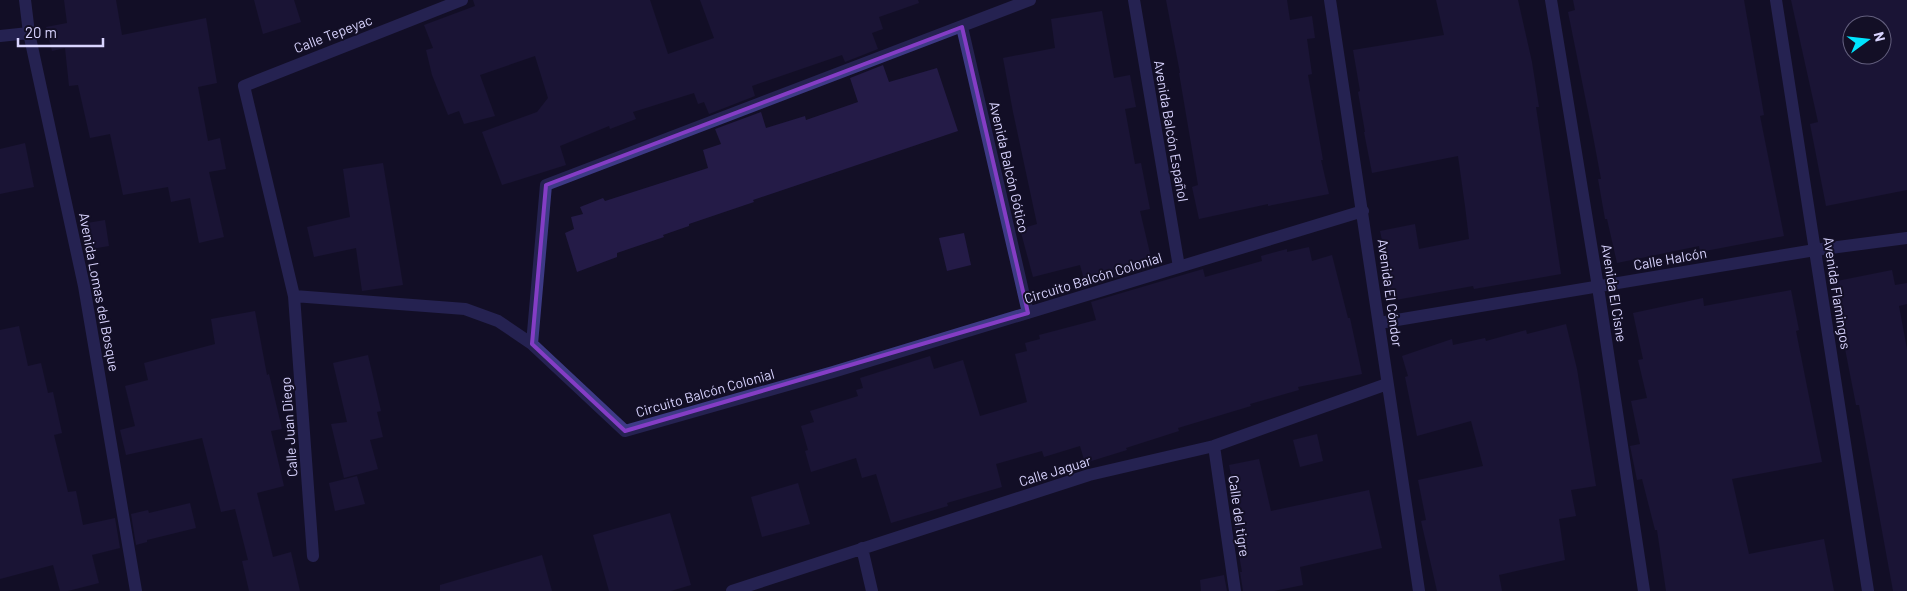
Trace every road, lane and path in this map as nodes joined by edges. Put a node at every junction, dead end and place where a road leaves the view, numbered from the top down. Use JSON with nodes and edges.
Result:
{"nodes":[{"id":1,"x":25,"y":0,"type":"edge"},
{"id":2,"x":462,"y":0,"type":"edge"},
{"id":3,"x":1030,"y":0,"type":"edge"},
{"id":4,"x":1134,"y":0,"type":"edge"},
{"id":5,"x":1330,"y":0,"type":"edge"},
{"id":6,"x":1551,"y":0,"type":"edge"},
{"id":7,"x":1776,"y":0,"type":"edge"},
{"id":8,"x":962,"y":27,"type":"junction"},
{"id":9,"x":30,"y":33,"type":"junction"},
{"id":10,"x":0,"y":36,"type":"edge"},
{"id":11,"x":244,"y":86,"type":"joint"},
{"id":12,"x":1362,"y":211,"type":"junction"},
{"id":13,"x":1907,"y":238,"type":"edge"},
{"id":14,"x":1815,"y":250,"type":"junction"},
{"id":15,"x":1179,"y":267,"type":"junction"},
{"id":16,"x":1598,"y":287,"type":"junction"},
{"id":17,"x":294,"y":296,"type":"junction"},
{"id":18,"x":1028,"y":313,"type":"junction"},
{"id":19,"x":1379,"y":323,"type":"junction"},
{"id":20,"x":532,"y":344,"type":"junction"},
{"id":21,"x":1387,"y":384,"type":"junction"},
{"id":22,"x":1214,"y":446,"type":"junction"},
{"id":23,"x":862,"y":548,"type":"junction"},
{"id":24,"x":313,"y":556,"type":"dead end"},
{"id":25,"x":136,"y":591,"type":"edge"},
{"id":26,"x":732,"y":591,"type":"edge"},
{"id":27,"x":872,"y":591,"type":"edge"},
{"id":28,"x":1235,"y":591,"type":"edge"},
{"id":29,"x":1419,"y":591,"type":"edge"},
{"id":30,"x":1644,"y":591,"type":"edge"},
{"id":31,"x":1868,"y":591,"type":"edge"}],
"edges":[{"from":1,"to":9,"type":"street","name":"Avenida Lomas del Bosque"},
{"from":2,"to":11,"type":"street","name":"Calle Tepeyac"},
{"from":3,"to":8,"type":"street"},
{"from":4,"to":15,"type":"street","name":"Avenida Balcón Español"},
{"from":5,"to":12,"type":"street","name":"Avenida El Cóndor"},
{"from":6,"to":16,"type":"street","name":"Avenida El Cisne"},
{"from":7,"to":14,"type":"street","name":"Avenida Flamingos"},
{"from":8,"to":18,"type":"street","name":"Avenida Balcón Gótico"},
{"from":8,"to":20,"type":"street"},
{"from":9,"to":10,"type":"street"},
{"from":9,"to":25,"type":"street","name":"Avenida Lomas del Bosque"},
{"from":11,"to":17,"type":"street","name":"Calle Juan Diego"},
{"from":12,"to":15,"type":"street","name":"Circuito Balcón Colonial"},
{"from":12,"to":19,"type":"street","name":"Avenida El Cóndor"},
{"from":13,"to":14,"type":"street","name":"Calle Halcón"},
{"from":14,"to":16,"type":"street","name":"Calle Halcón"},
{"from":14,"to":31,"type":"street","name":"Avenida Flamingos"},
{"from":15,"to":18,"type":"street","name":"Circuito Balcón Colonial"},
{"from":16,"to":19,"type":"street","name":"Calle Halcón"},
{"from":16,"to":30,"type":"street","name":"Avenida El Cisne"},
{"from":17,"to":20,"type":"street"},
{"from":17,"to":24,"type":"street","name":"Calle Juan Diego"},
{"from":18,"to":20,"type":"street","name":"Circuito Balcón Colonial"},
{"from":19,"to":21,"type":"street","name":"Avenida El Cóndor"},
{"from":21,"to":22,"type":"street","name":"Calle Jaguar"},
{"from":21,"to":29,"type":"street","name":"Avenida El Cóndor"},
{"from":22,"to":23,"type":"street","name":"Calle Jaguar"},
{"from":22,"to":28,"type":"street","name":"Calle del tigre"},
{"from":23,"to":26,"type":"street","name":"Calle Jaguar"},
{"from":23,"to":27,"type":"street"}]}
